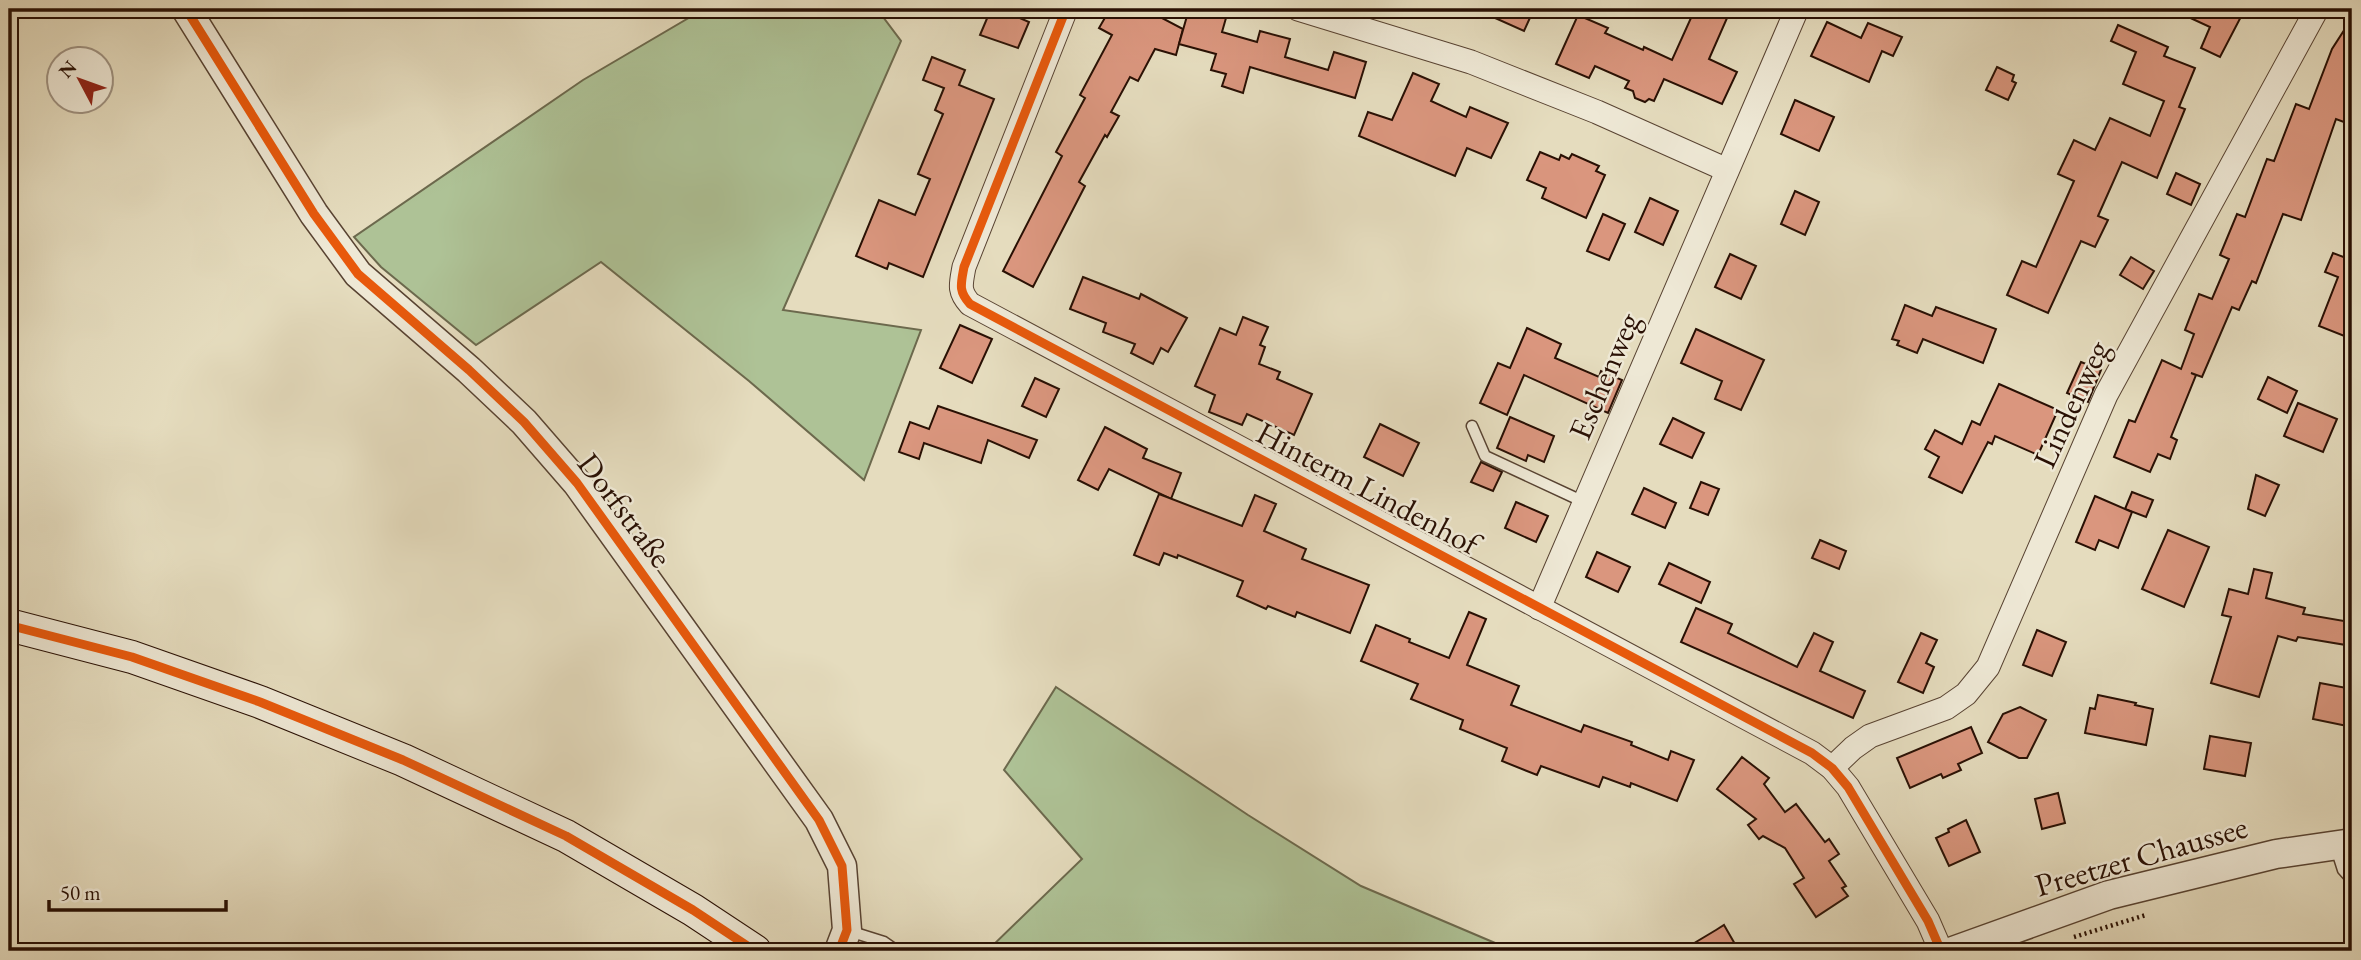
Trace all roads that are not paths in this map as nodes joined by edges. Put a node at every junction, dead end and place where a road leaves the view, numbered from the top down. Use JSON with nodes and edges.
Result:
{"nodes":[{"id":1,"x":186,"y":9,"type":"edge"},
{"id":2,"x":1066,"y":9,"type":"edge"},
{"id":3,"x":1298,"y":9,"type":"edge"},
{"id":4,"x":1797,"y":9,"type":"edge"},
{"id":5,"x":2317,"y":9,"type":"edge"},
{"id":6,"x":1727,"y":170,"type":"junction"},
{"id":7,"x":1472,"y":426,"type":"dead end"},
{"id":8,"x":1584,"y":502,"type":"junction"},
{"id":9,"x":1539,"y":608,"type":"junction"},
{"id":10,"x":9,"y":625,"type":"edge"},
{"id":11,"x":1832,"y":768,"type":"junction"},
{"id":12,"x":2344,"y":844,"type":"edge"},
{"id":13,"x":2352,"y":880,"type":"edge"},
{"id":14,"x":843,"y":941,"type":"edge"},
{"id":15,"x":755,"y":951,"type":"edge"},
{"id":16,"x":897,"y":951,"type":"edge"},
{"id":17,"x":1941,"y":951,"type":"edge"},
{"id":18,"x":1953,"y":951,"type":"edge"}],
"edges":[{"from":1,"to":14,"type":"street","name":"Dorfstraße"},
{"from":2,"to":9,"type":"street","name":"Hinterm Lindenhof"},
{"from":3,"to":6,"type":"street"},
{"from":4,"to":6,"type":"street","name":"Eschenweg"},
{"from":5,"to":11,"type":"street","name":"Lindenweg"},
{"from":6,"to":8,"type":"street","name":"Eschenweg"},
{"from":7,"to":8,"type":"lane"},
{"from":8,"to":9,"type":"street","name":"Eschenweg"},
{"from":9,"to":11,"type":"street","name":"Hinterm Lindenhof"},
{"from":10,"to":15,"type":"main road"},
{"from":11,"to":17,"type":"street","name":"Hinterm Lindenhof"},
{"from":12,"to":13,"type":"lane"},
{"from":12,"to":18,"type":"street","name":"Preetzer Chaussee"},
{"from":14,"to":16,"type":"lane","name":"Dorfstraße"}]}
